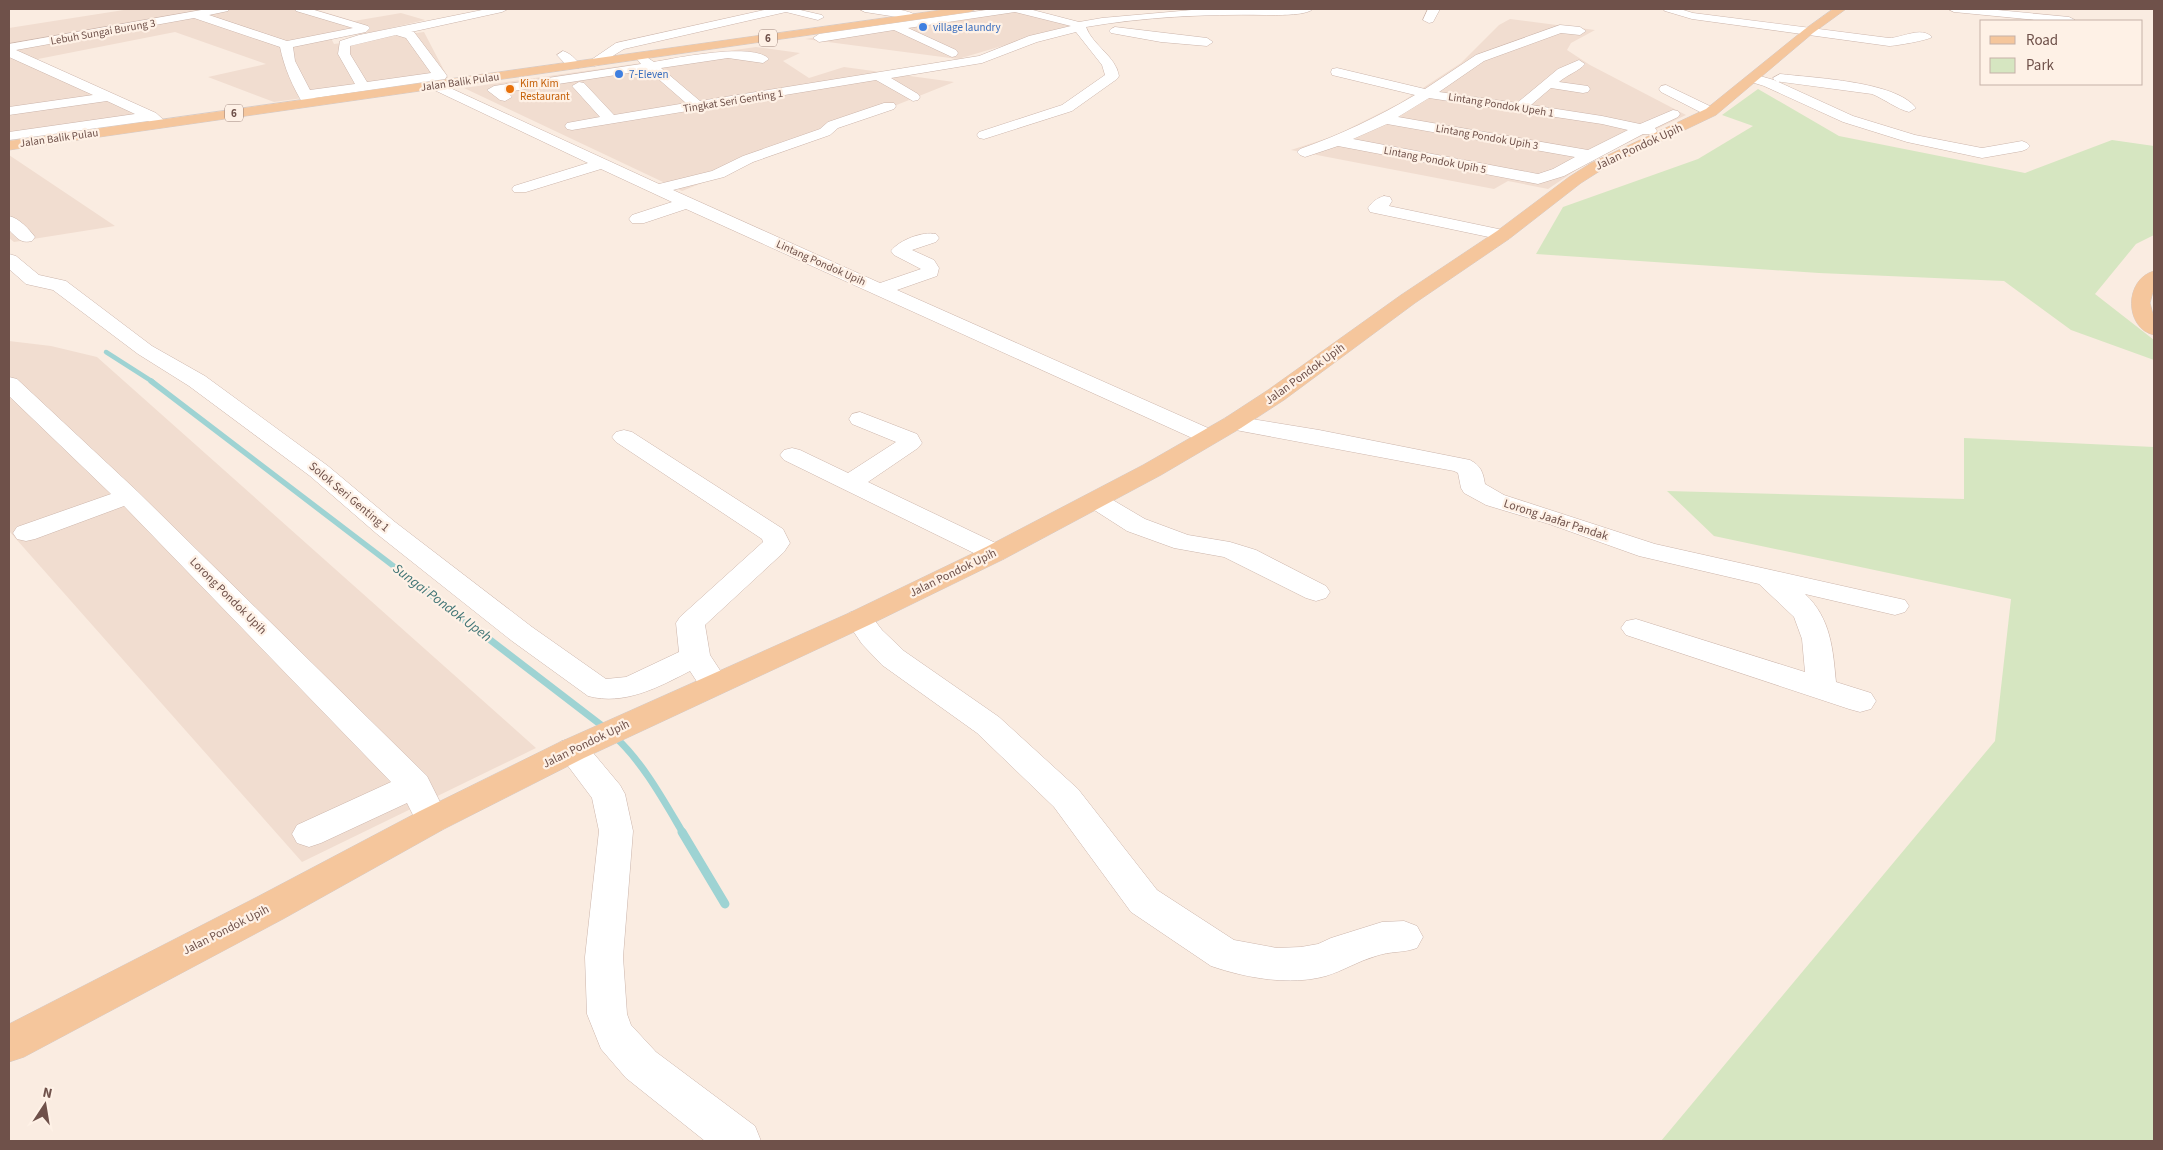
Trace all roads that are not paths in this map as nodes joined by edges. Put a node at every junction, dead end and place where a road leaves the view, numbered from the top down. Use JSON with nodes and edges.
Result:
{"nodes":[{"id":1,"x":178,"y":9,"type":"edge"},
{"id":2,"x":224,"y":9,"type":"edge"},
{"id":3,"x":300,"y":9,"type":"edge"},
{"id":4,"x":502,"y":9,"type":"edge"},
{"id":5,"x":865,"y":9,"type":"edge"},
{"id":6,"x":970,"y":9,"type":"edge"},
{"id":7,"x":1015,"y":9,"type":"edge"},
{"id":8,"x":1307,"y":9,"type":"edge"},
{"id":9,"x":1434,"y":9,"type":"edge"},
{"id":10,"x":1669,"y":9,"type":"edge"},
{"id":11,"x":1840,"y":9,"type":"edge"},
{"id":12,"x":1954,"y":9,"type":"edge"},
{"id":13,"x":787,"y":10,"type":"edge"},
{"id":14,"x":1096,"y":10,"type":"edge"},
{"id":15,"x":1277,"y":12,"type":"junction"},
{"id":16,"x":197,"y":15,"type":"junction"},
{"id":17,"x":914,"y":17,"type":"junction"},
{"id":18,"x":1127,"y":19,"type":"junction"},
{"id":19,"x":1429,"y":20,"type":"dead end"},
{"id":20,"x":2069,"y":20,"type":"dead end"},
{"id":21,"x":884,"y":21,"type":"junction"},
{"id":22,"x":1305,"y":23,"type":"dead end"},
{"id":23,"x":1079,"y":26,"type":"junction"},
{"id":24,"x":895,"y":27,"type":"junction"},
{"id":25,"x":1580,"y":31,"type":"dead end"},
{"id":26,"x":1810,"y":31,"type":"junction"},
{"id":27,"x":400,"y":32,"type":"junction"},
{"id":28,"x":820,"y":34,"type":"junction"},
{"id":29,"x":1926,"y":37,"type":"dead end"},
{"id":30,"x":1207,"y":42,"type":"dead end"},
{"id":31,"x":286,"y":45,"type":"junction"},
{"id":32,"x":9,"y":48,"type":"edge"},
{"id":33,"x":9,"y":52,"type":"edge"},
{"id":34,"x":952,"y":53,"type":"dead end"},
{"id":35,"x":563,"y":55,"type":"dead end"},
{"id":36,"x":763,"y":59,"type":"dead end"},
{"id":37,"x":644,"y":60,"type":"junction"},
{"id":38,"x":36,"y":64,"type":"junction"},
{"id":39,"x":583,"y":64,"type":"junction"},
{"id":40,"x":1579,"y":64,"type":"dead end"},
{"id":41,"x":9,"y":69,"type":"edge"},
{"id":42,"x":1337,"y":72,"type":"dead end"},
{"id":43,"x":1755,"y":76,"type":"junction"},
{"id":44,"x":880,"y":77,"type":"junction"},
{"id":45,"x":763,"y":80,"type":"dead end"},
{"id":46,"x":1548,"y":84,"type":"junction"},
{"id":47,"x":406,"y":85,"type":"junction"},
{"id":48,"x":579,"y":86,"type":"dead end"},
{"id":49,"x":439,"y":87,"type":"junction"},
{"id":50,"x":364,"y":88,"type":"junction"},
{"id":51,"x":1582,"y":89,"type":"dead end"},
{"id":52,"x":1666,"y":89,"type":"dead end"},
{"id":53,"x":780,"y":93,"type":"junction"},
{"id":54,"x":1427,"y":94,"type":"junction"},
{"id":55,"x":107,"y":97,"type":"junction"},
{"id":56,"x":505,"y":97,"type":"dead end"},
{"id":57,"x":913,"y":97,"type":"dead end"},
{"id":58,"x":307,"y":99,"type":"junction"},
{"id":59,"x":698,"y":106,"type":"junction"},
{"id":60,"x":889,"y":106,"type":"dead end"},
{"id":61,"x":1909,"y":108,"type":"dead end"},
{"id":62,"x":1518,"y":109,"type":"junction"},
{"id":63,"x":9,"y":110,"type":"edge"},
{"id":64,"x":1711,"y":112,"type":"junction"},
{"id":65,"x":1673,"y":114,"type":"dead end"},
{"id":66,"x":1385,"y":119,"type":"junction"},
{"id":67,"x":155,"y":120,"type":"junction"},
{"id":68,"x":611,"y":120,"type":"junction"},
{"id":69,"x":1644,"y":129,"type":"junction"},
{"id":70,"x":1666,"y":135,"type":"junction"},
{"id":71,"x":9,"y":136,"type":"edge"},
{"id":72,"x":984,"y":136,"type":"dead end"},
{"id":73,"x":547,"y":137,"type":"junction"},
{"id":74,"x":1337,"y":141,"type":"junction"},
{"id":75,"x":2022,"y":146,"type":"dead end"},
{"id":76,"x":1305,"y":152,"type":"dead end"},
{"id":77,"x":9,"y":154,"type":"edge"},
{"id":78,"x":1589,"y":155,"type":"junction"},
{"id":79,"x":603,"y":163,"type":"junction"},
{"id":80,"x":520,"y":189,"type":"dead end"},
{"id":81,"x":658,"y":189,"type":"junction"},
{"id":82,"x":1384,"y":201,"type":"dead end"},
{"id":83,"x":687,"y":203,"type":"junction"},
{"id":84,"x":638,"y":219,"type":"dead end"},
{"id":85,"x":9,"y":221,"type":"edge"},
{"id":86,"x":1503,"y":235,"type":"junction"},
{"id":87,"x":26,"y":237,"type":"dead end"},
{"id":88,"x":930,"y":238,"type":"dead end"},
{"id":89,"x":9,"y":260,"type":"edge"},
{"id":90,"x":2154,"y":277,"type":"edge"},
{"id":91,"x":880,"y":289,"type":"junction"},
{"id":92,"x":2154,"y":329,"type":"edge"},
{"id":93,"x":9,"y":384,"type":"edge"},
{"id":94,"x":860,"y":419,"type":"dead end"},
{"id":95,"x":1233,"y":423,"type":"junction"},
{"id":96,"x":624,"y":437,"type":"dead end"},
{"id":97,"x":1209,"y":437,"type":"junction"},
{"id":98,"x":792,"y":455,"type":"dead end"},
{"id":99,"x":851,"y":482,"type":"junction"},
{"id":100,"x":128,"y":496,"type":"junction"},
{"id":101,"x":1097,"y":501,"type":"junction"},
{"id":102,"x":26,"y":533,"type":"dead end"},
{"id":103,"x":996,"y":553,"type":"junction"},
{"id":104,"x":1764,"y":575,"type":"junction"},
{"id":105,"x":1316,"y":592,"type":"dead end"},
{"id":106,"x":1895,"y":606,"type":"dead end"},
{"id":107,"x":859,"y":618,"type":"junction"},
{"id":108,"x":1636,"y":628,"type":"dead end"},
{"id":109,"x":695,"y":656,"type":"junction"},
{"id":110,"x":714,"y":684,"type":"junction"},
{"id":111,"x":1821,"y":688,"type":"junction"},
{"id":112,"x":1860,"y":701,"type":"dead end"},
{"id":113,"x":597,"y":738,"type":"junction"},
{"id":114,"x":415,"y":785,"type":"junction"},
{"id":115,"x":432,"y":820,"type":"junction"},
{"id":116,"x":309,"y":834,"type":"dead end"},
{"id":117,"x":1404,"y":937,"type":"dead end"},
{"id":118,"x":9,"y":1044,"type":"edge"},
{"id":119,"x":739,"y":1141,"type":"edge"}],
"edges":[{"from":1,"to":16,"type":"street"},
{"from":2,"to":16,"type":"street","name":"Lebuh Sungai Burung 3"},
{"from":3,"to":31,"type":"street"},
{"from":4,"to":27,"type":"street"},
{"from":5,"to":17,"type":"street"},
{"from":6,"to":17,"type":"main road","number":"6"},
{"from":7,"to":23,"type":"street"},
{"from":7,"to":24,"type":"street"},
{"from":8,"to":15,"type":"street"},
{"from":9,"to":19,"type":"street"},
{"from":10,"to":26,"type":"street"},
{"from":11,"to":26,"type":"main road","name":"Jalan Pondok Upih"},
{"from":12,"to":20,"type":"street"},
{"from":13,"to":28,"type":"street"},
{"from":13,"to":39,"type":"street"},
{"from":14,"to":18,"type":"street"},
{"from":15,"to":18,"type":"street","name":"Tingkat Seri Genting 1"},
{"from":15,"to":22,"type":"street"},
{"from":16,"to":31,"type":"street"},
{"from":16,"to":32,"type":"street","name":"Lebuh Sungai Burung 3"},
{"from":17,"to":21,"type":"main road","number":"6"},
{"from":18,"to":23,"type":"street","name":"Tingkat Seri Genting 1"},
{"from":21,"to":24,"type":"street"},
{"from":21,"to":28,"type":"main road","number":"6"},
{"from":23,"to":30,"type":"street"},
{"from":23,"to":44,"type":"street","name":"Tingkat Seri Genting 1"},
{"from":23,"to":72,"type":"street"},
{"from":24,"to":28,"type":"street"},
{"from":24,"to":34,"type":"street"},
{"from":25,"to":54,"type":"street"},
{"from":26,"to":29,"type":"street"},
{"from":26,"to":43,"type":"main road","name":"Jalan Pondok Upih"},
{"from":27,"to":47,"type":"street"},
{"from":27,"to":50,"type":"street"},
{"from":28,"to":37,"type":"main road","name":"Jalan Balik Pulau","number":"6"},
{"from":31,"to":58,"type":"street"},
{"from":33,"to":38,"type":"street"},
{"from":35,"to":39,"type":"street"},
{"from":36,"to":37,"type":"street"},
{"from":37,"to":39,"type":"main road","name":"Jalan Balik Pulau"},
{"from":37,"to":56,"type":"street"},
{"from":37,"to":59,"type":"street"},
{"from":38,"to":41,"type":"street"},
{"from":38,"to":55,"type":"street"},
{"from":39,"to":49,"type":"main road","name":"Jalan Balik Pulau"},
{"from":40,"to":46,"type":"street"},
{"from":42,"to":54,"type":"street","name":"Lintang Pondok Upeh 1"},
{"from":43,"to":61,"type":"street"},
{"from":43,"to":64,"type":"main road","name":"Jalan Pondok Upih"},
{"from":43,"to":75,"type":"street"},
{"from":44,"to":53,"type":"street","name":"Tingkat Seri Genting 1"},
{"from":44,"to":57,"type":"street"},
{"from":45,"to":53,"type":"street"},
{"from":46,"to":51,"type":"street"},
{"from":46,"to":62,"type":"street"},
{"from":47,"to":49,"type":"main road","name":"Jalan Balik Pulau","number":"6"},
{"from":47,"to":50,"type":"street"},
{"from":47,"to":58,"type":"main road","name":"Jalan Balik Pulau","number":"6"},
{"from":48,"to":68,"type":"street"},
{"from":49,"to":73,"type":"street","name":"Lintang Pondok Upih"},
{"from":50,"to":58,"type":"street"},
{"from":52,"to":64,"type":"street"},
{"from":53,"to":59,"type":"street","name":"Tingkat Seri Genting 1"},
{"from":54,"to":62,"type":"street","name":"Lintang Pondok Upeh 1"},
{"from":54,"to":66,"type":"street"},
{"from":55,"to":63,"type":"street"},
{"from":55,"to":67,"type":"street"},
{"from":58,"to":67,"type":"main road","name":"Jalan Balik Pulau","number":"6"},
{"from":59,"to":68,"type":"street","name":"Tingkat Seri Genting 1"},
{"from":60,"to":81,"type":"street"},
{"from":62,"to":69,"type":"street","name":"Lintang Pondok Upeh 1"},
{"from":64,"to":70,"type":"main road","name":"Jalan Pondok Upih"},
{"from":65,"to":69,"type":"street"},
{"from":66,"to":74,"type":"street"},
{"from":66,"to":78,"type":"street","name":"Lintang Pondok Upih 3"},
{"from":67,"to":71,"type":"street"},
{"from":67,"to":77,"type":"main road","name":"Jalan Balik Pulau","number":"6"},
{"from":68,"to":73,"type":"street","name":"Tingkat Seri Genting 1"},
{"from":69,"to":70,"type":"street","name":"Lintang Pondok Upeh 1"},
{"from":69,"to":78,"type":"street"},
{"from":70,"to":86,"type":"main road","name":"Jalan Pondok Upih"},
{"from":73,"to":79,"type":"street","name":"Lintang Pondok Upih"},
{"from":74,"to":76,"type":"street"},
{"from":74,"to":78,"type":"street","name":"Lintang Pondok Upih 5"},
{"from":79,"to":80,"type":"street"},
{"from":79,"to":81,"type":"street","name":"Lintang Pondok Upih"},
{"from":81,"to":83,"type":"street","name":"Lintang Pondok Upih"},
{"from":82,"to":86,"type":"street"},
{"from":83,"to":84,"type":"street"},
{"from":83,"to":91,"type":"street","name":"Lintang Pondok Upih"},
{"from":85,"to":87,"type":"street"},
{"from":86,"to":95,"type":"main road","name":"Jalan Pondok Upih"},
{"from":88,"to":91,"type":"street"},
{"from":89,"to":109,"type":"street","name":"Solok Seri Genting 1"},
{"from":90,"to":92,"type":"main road"},
{"from":91,"to":97,"type":"street","name":"Lintang Pondok Upih"},
{"from":93,"to":100,"type":"street","name":"Lorong Pondok Upih"},
{"from":94,"to":99,"type":"street"},
{"from":95,"to":97,"type":"main road","name":"Jalan Pondok Upih"},
{"from":95,"to":104,"type":"street","name":"Lorong Jaafar Pandak"},
{"from":96,"to":109,"type":"street"},
{"from":97,"to":101,"type":"main road","name":"Jalan Pondok Upih"},
{"from":98,"to":99,"type":"street"},
{"from":99,"to":103,"type":"street"},
{"from":100,"to":102,"type":"street"},
{"from":100,"to":114,"type":"street","name":"Lorong Pondok Upih"},
{"from":101,"to":103,"type":"main road","name":"Jalan Pondok Upih"},
{"from":101,"to":105,"type":"street"},
{"from":103,"to":107,"type":"main road","name":"Jalan Pondok Upih"},
{"from":104,"to":106,"type":"street","name":"Lorong Jaafar Pandak"},
{"from":104,"to":111,"type":"street"},
{"from":107,"to":110,"type":"main road","name":"Jalan Pondok Upih"},
{"from":107,"to":117,"type":"street"},
{"from":108,"to":111,"type":"street"},
{"from":109,"to":110,"type":"street"},
{"from":110,"to":113,"type":"main road","name":"Jalan Pondok Upih"},
{"from":111,"to":112,"type":"street"},
{"from":113,"to":115,"type":"main road","name":"Jalan Pondok Upih"},
{"from":113,"to":119,"type":"street"},
{"from":114,"to":115,"type":"street","name":"Lorong Pondok Upih"},
{"from":114,"to":116,"type":"street"},
{"from":115,"to":118,"type":"main road","name":"Jalan Pondok Upih"}]}
